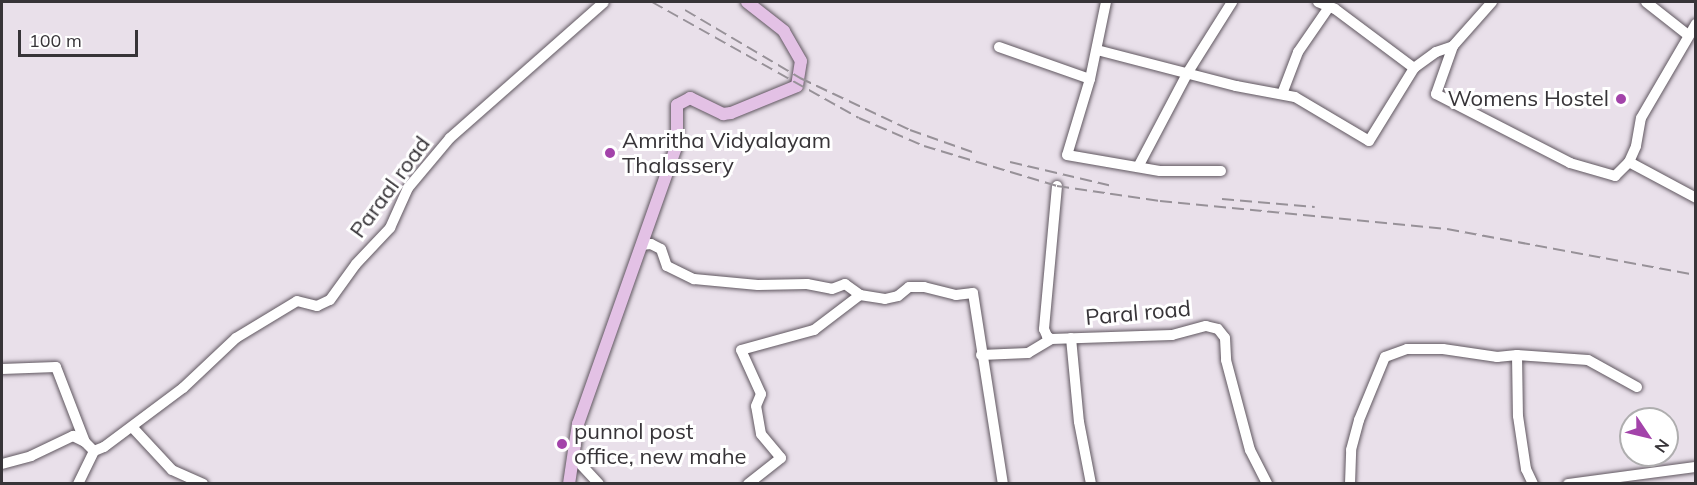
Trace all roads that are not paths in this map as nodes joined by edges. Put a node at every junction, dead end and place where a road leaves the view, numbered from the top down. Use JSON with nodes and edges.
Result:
{"nodes":[{"id":1,"x":604,"y":2,"type":"edge"},
{"id":2,"x":747,"y":2,"type":"edge"},
{"id":3,"x":1106,"y":2,"type":"edge"},
{"id":4,"x":1232,"y":2,"type":"edge"},
{"id":5,"x":1318,"y":2,"type":"edge"},
{"id":6,"x":1492,"y":2,"type":"edge"},
{"id":7,"x":1646,"y":2,"type":"edge"},
{"id":8,"x":1329,"y":7,"type":"junction"},
{"id":9,"x":1695,"y":24,"type":"edge"},
{"id":10,"x":1688,"y":35,"type":"junction"},
{"id":11,"x":1453,"y":46,"type":"junction"},
{"id":12,"x":999,"y":47,"type":"dead end"},
{"id":13,"x":1097,"y":50,"type":"junction"},
{"id":14,"x":1414,"y":68,"type":"junction"},
{"id":15,"x":1188,"y":72,"type":"junction"},
{"id":16,"x":1090,"y":79,"type":"junction"},
{"id":17,"x":1282,"y":94,"type":"junction"},
{"id":18,"x":1629,"y":162,"type":"junction"},
{"id":19,"x":1138,"y":167,"type":"junction"},
{"id":20,"x":1221,"y":171,"type":"dead end"},
{"id":21,"x":1057,"y":186,"type":"dead end"},
{"id":22,"x":1695,"y":198,"type":"edge"},
{"id":23,"x":640,"y":245,"type":"junction"},
{"id":24,"x":860,"y":295,"type":"junction"},
{"id":25,"x":1071,"y":338,"type":"junction"},
{"id":26,"x":1052,"y":339,"type":"junction"},
{"id":27,"x":981,"y":355,"type":"junction"},
{"id":28,"x":1518,"y":355,"type":"junction"},
{"id":29,"x":2,"y":369,"type":"edge"},
{"id":30,"x":1637,"y":387,"type":"dead end"},
{"id":31,"x":134,"y":428,"type":"junction"},
{"id":32,"x":85,"y":442,"type":"junction"},
{"id":33,"x":94,"y":451,"type":"junction"},
{"id":34,"x":573,"y":456,"type":"junction"},
{"id":35,"x":2,"y":464,"type":"edge"},
{"id":36,"x":1695,"y":468,"type":"edge"},
{"id":37,"x":78,"y":483,"type":"edge"},
{"id":38,"x":203,"y":483,"type":"edge"},
{"id":39,"x":568,"y":483,"type":"edge"},
{"id":40,"x":599,"y":483,"type":"edge"},
{"id":41,"x":748,"y":483,"type":"edge"},
{"id":42,"x":1003,"y":483,"type":"edge"},
{"id":43,"x":1091,"y":483,"type":"edge"},
{"id":44,"x":1267,"y":483,"type":"edge"},
{"id":45,"x":1350,"y":483,"type":"edge"},
{"id":46,"x":1533,"y":483,"type":"edge"},
{"id":47,"x":1568,"y":483,"type":"edge"}],
"edges":[{"from":1,"to":31,"type":"street","name":"Paraal road"},
{"from":2,"to":23,"type":"main road"},
{"from":3,"to":13,"type":"street"},
{"from":4,"to":15,"type":"street"},
{"from":5,"to":8,"type":"street"},
{"from":6,"to":11,"type":"street"},
{"from":7,"to":10,"type":"street"},
{"from":8,"to":14,"type":"street"},
{"from":8,"to":17,"type":"street"},
{"from":9,"to":10,"type":"street"},
{"from":10,"to":18,"type":"street"},
{"from":11,"to":14,"type":"street"},
{"from":11,"to":18,"type":"street"},
{"from":12,"to":16,"type":"street"},
{"from":13,"to":15,"type":"street"},
{"from":13,"to":16,"type":"street"},
{"from":14,"to":17,"type":"street"},
{"from":15,"to":17,"type":"street"},
{"from":15,"to":19,"type":"street"},
{"from":16,"to":19,"type":"street"},
{"from":18,"to":22,"type":"street"},
{"from":19,"to":20,"type":"street"},
{"from":21,"to":26,"type":"street"},
{"from":23,"to":24,"type":"street"},
{"from":23,"to":34,"type":"main road"},
{"from":24,"to":27,"type":"street"},
{"from":24,"to":41,"type":"street"},
{"from":25,"to":26,"type":"street","name":"Paral road"},
{"from":25,"to":43,"type":"street"},
{"from":25,"to":44,"type":"street","name":"Paral road"},
{"from":26,"to":27,"type":"street"},
{"from":27,"to":42,"type":"street"},
{"from":28,"to":30,"type":"street"},
{"from":28,"to":45,"type":"street"},
{"from":28,"to":46,"type":"street"},
{"from":29,"to":32,"type":"street"},
{"from":31,"to":33,"type":"street","name":"Paraal road"},
{"from":31,"to":38,"type":"street"},
{"from":32,"to":33,"type":"street"},
{"from":32,"to":35,"type":"street"},
{"from":33,"to":37,"type":"street"},
{"from":34,"to":39,"type":"main road"},
{"from":34,"to":40,"type":"street"},
{"from":36,"to":47,"type":"street"}]}
